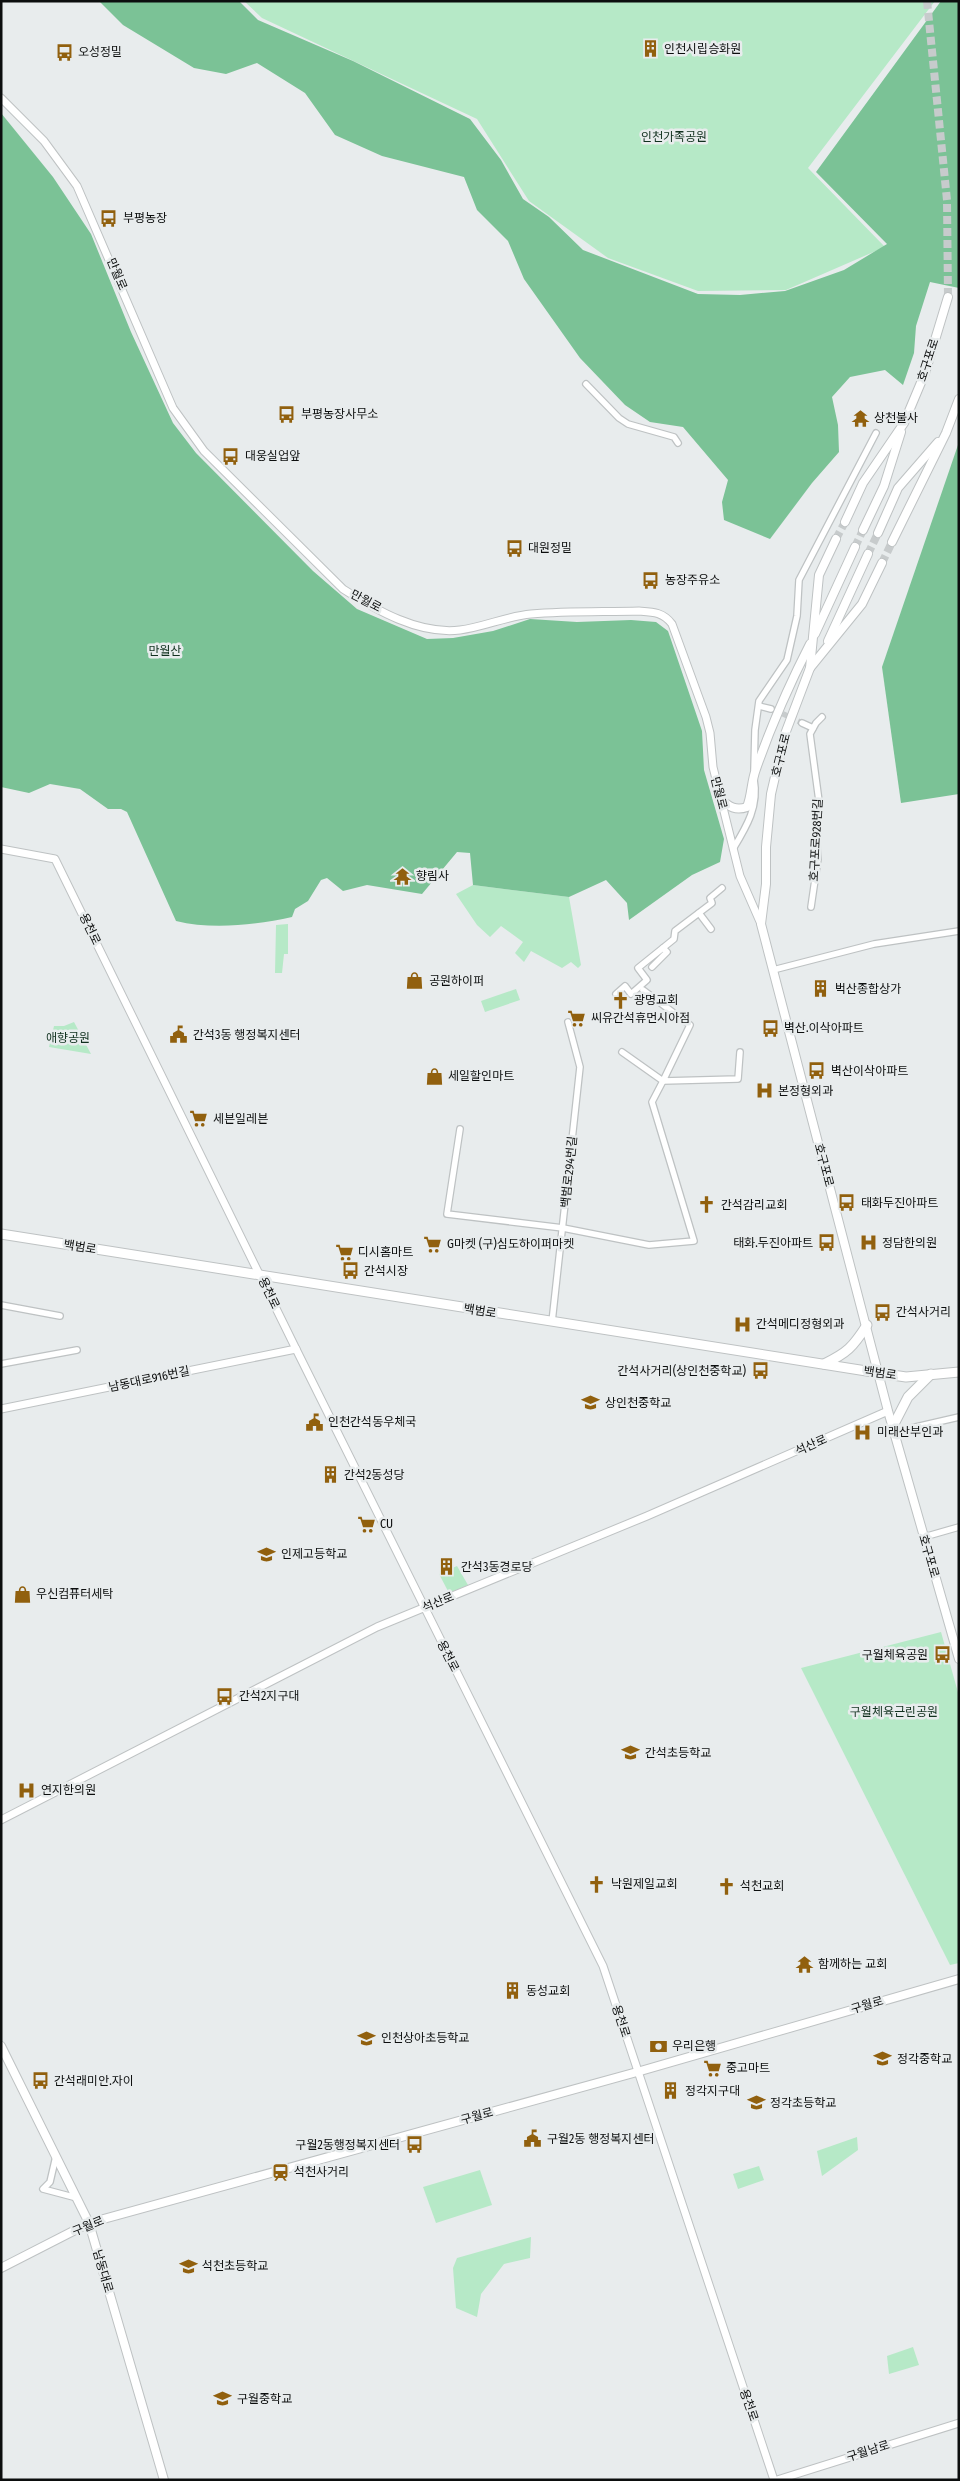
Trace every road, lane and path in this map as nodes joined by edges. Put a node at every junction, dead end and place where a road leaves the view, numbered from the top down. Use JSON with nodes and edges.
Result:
{"nodes":[{"id":1,"x":1,"y":98,"type":"edge"},
{"id":2,"x":948,"y":296,"type":"tunnel mouth"},
{"id":3,"x":586,"y":384,"type":"dead end"},
{"id":4,"x":959,"y":399,"type":"edge"},
{"id":5,"x":904,"y":423,"type":"junction"},
{"id":6,"x":876,"y":432,"type":"dead end"},
{"id":7,"x":946,"y":433,"type":"junction"},
{"id":8,"x":678,"y":443,"type":"dead end"},
{"id":9,"x":845,"y":522,"type":"tunnel mouth"},
{"id":10,"x":863,"y":530,"type":"tunnel mouth"},
{"id":11,"x":878,"y":533,"type":"tunnel mouth"},
{"id":12,"x":836,"y":539,"type":"tunnel mouth"},
{"id":13,"x":892,"y":542,"type":"tunnel mouth"},
{"id":14,"x":855,"y":547,"type":"tunnel mouth"},
{"id":15,"x":868,"y":554,"type":"tunnel mouth"},
{"id":16,"x":882,"y":563,"type":"tunnel mouth"},
{"id":17,"x":812,"y":639,"type":"junction"},
{"id":18,"x":824,"y":652,"type":"junction"},
{"id":19,"x":810,"y":668,"type":"junction"},
{"id":20,"x":759,"y":706,"type":"junction"},
{"id":21,"x":771,"y":709,"type":"tunnel mouth"},
{"id":22,"x":822,"y":717,"type":"dead end"},
{"id":23,"x":802,"y":723,"type":"tunnel mouth"},
{"id":24,"x":813,"y":728,"type":"junction"},
{"id":25,"x":754,"y":776,"type":"junction"},
{"id":26,"x":721,"y":799,"type":"junction"},
{"id":27,"x":1,"y":849,"type":"edge"},
{"id":28,"x":733,"y":849,"type":"junction"},
{"id":29,"x":722,"y":888,"type":"dead end"},
{"id":30,"x":812,"y":907,"type":"dead end"},
{"id":31,"x":700,"y":913,"type":"junction"},
{"id":32,"x":761,"y":924,"type":"junction"},
{"id":33,"x":711,"y":929,"type":"dead end"},
{"id":34,"x":959,"y":931,"type":"edge"},
{"id":35,"x":663,"y":948,"type":"junction"},
{"id":36,"x":652,"y":967,"type":"dead end"},
{"id":37,"x":773,"y":970,"type":"junction"},
{"id":38,"x":643,"y":990,"type":"dead end"},
{"id":39,"x":616,"y":994,"type":"dead end"},
{"id":40,"x":568,"y":1022,"type":"dead end"},
{"id":41,"x":622,"y":1052,"type":"dead end"},
{"id":42,"x":740,"y":1052,"type":"dead end"},
{"id":43,"x":664,"y":1081,"type":"junction"},
{"id":44,"x":460,"y":1129,"type":"dead end"},
{"id":45,"x":563,"y":1228,"type":"junction"},
{"id":46,"x":1,"y":1234,"type":"edge"},
{"id":47,"x":262,"y":1277,"type":"junction"},
{"id":48,"x":1,"y":1305,"type":"edge"},
{"id":49,"x":60,"y":1316,"type":"dead end"},
{"id":50,"x":552,"y":1322,"type":"junction"},
{"id":51,"x":867,"y":1325,"type":"junction"},
{"id":52,"x":296,"y":1349,"type":"junction"},
{"id":53,"x":77,"y":1350,"type":"dead end"},
{"id":54,"x":1,"y":1364,"type":"edge"},
{"id":55,"x":823,"y":1365,"type":"junction"},
{"id":56,"x":959,"y":1372,"type":"edge"},
{"id":57,"x":879,"y":1374,"type":"junction"},
{"id":58,"x":931,"y":1374,"type":"junction"},
{"id":59,"x":1,"y":1409,"type":"edge"},
{"id":60,"x":888,"y":1411,"type":"junction"},
{"id":61,"x":958,"y":1419,"type":"edge"},
{"id":62,"x":893,"y":1430,"type":"junction"},
{"id":63,"x":959,"y":1528,"type":"edge"},
{"id":64,"x":924,"y":1538,"type":"junction"},
{"id":65,"x":424,"y":1608,"type":"junction"},
{"id":66,"x":959,"y":1659,"type":"edge"},
{"id":67,"x":1,"y":1820,"type":"edge"},
{"id":68,"x":959,"y":1979,"type":"edge"},
{"id":69,"x":1,"y":2046,"type":"edge"},
{"id":70,"x":637,"y":2072,"type":"junction"},
{"id":71,"x":56,"y":2156,"type":"junction"},
{"id":72,"x":77,"y":2198,"type":"junction"},
{"id":73,"x":89,"y":2223,"type":"junction"},
{"id":74,"x":1,"y":2268,"type":"edge"},
{"id":75,"x":959,"y":2423,"type":"edge"},
{"id":76,"x":163,"y":2480,"type":"edge"},
{"id":77,"x":776,"y":2480,"type":"edge"}],
"edges":[{"from":1,"to":26,"type":"street","name":"만월로"},
{"from":2,"to":5,"type":"main road","name":"호구포로"},
{"from":3,"to":8,"type":"street"},
{"from":4,"to":7,"type":"main road"},
{"from":5,"to":9,"type":"main road","name":"호구포로"},
{"from":5,"to":10,"type":"main road","name":"호구포로"},
{"from":6,"to":20,"type":"street"},
{"from":7,"to":11,"type":"main road"},
{"from":7,"to":13,"type":"main road"},
{"from":12,"to":17,"type":"main road","name":"호구포로"},
{"from":14,"to":17,"type":"main road","name":"호구포로"},
{"from":15,"to":18,"type":"main road","name":"호구포로"},
{"from":16,"to":18,"type":"main road","name":"호구포로"},
{"from":17,"to":19,"type":"main road","name":"호구포로"},
{"from":17,"to":25,"type":"main road"},
{"from":18,"to":19,"type":"main road","name":"호구포로"},
{"from":19,"to":32,"type":"main road","name":"호구포로"},
{"from":20,"to":21,"type":"street"},
{"from":20,"to":25,"type":"street"},
{"from":22,"to":24,"type":"street"},
{"from":23,"to":24,"type":"street"},
{"from":24,"to":30,"type":"street","name":"호구포로928번길"},
{"from":25,"to":26,"type":"main road"},
{"from":25,"to":28,"type":"street"},
{"from":26,"to":28,"type":"street","name":"만월로"},
{"from":27,"to":47,"type":"street","name":"용천로"},
{"from":28,"to":32,"type":"street","name":"만월로"},
{"from":29,"to":31,"type":"street"},
{"from":31,"to":33,"type":"street"},
{"from":31,"to":35,"type":"street"},
{"from":32,"to":37,"type":"main road","name":"호구포로"},
{"from":34,"to":37,"type":"street"},
{"from":35,"to":36,"type":"street"},
{"from":35,"to":39,"type":"street"},
{"from":37,"to":51,"type":"main road","name":"호구포로"},
{"from":38,"to":43,"type":"street"},
{"from":40,"to":45,"type":"street","name":"백범로294번길"},
{"from":41,"to":43,"type":"street"},
{"from":42,"to":43,"type":"street"},
{"from":43,"to":45,"type":"street"},
{"from":44,"to":45,"type":"street"},
{"from":45,"to":50,"type":"street","name":"백범로294번길"},
{"from":46,"to":47,"type":"main road","name":"백범로"},
{"from":47,"to":50,"type":"main road","name":"백범로"},
{"from":47,"to":52,"type":"street","name":"용천로"},
{"from":48,"to":49,"type":"street"},
{"from":50,"to":55,"type":"main road","name":"백범로"},
{"from":51,"to":55,"type":"main road"},
{"from":51,"to":57,"type":"main road","name":"호구포로"},
{"from":52,"to":59,"type":"street","name":"남동대로916번길"},
{"from":52,"to":65,"type":"street","name":"용천로"},
{"from":53,"to":54,"type":"street"},
{"from":55,"to":57,"type":"main road","name":"백범로"},
{"from":56,"to":58,"type":"main road","name":"백범로"},
{"from":57,"to":58,"type":"main road","name":"백범로"},
{"from":57,"to":60,"type":"main road","name":"호구포로"},
{"from":58,"to":62,"type":"main road"},
{"from":60,"to":62,"type":"main road","name":"호구포로"},
{"from":60,"to":65,"type":"street","name":"석산로"},
{"from":61,"to":62,"type":"street"},
{"from":62,"to":64,"type":"main road","name":"호구포로"},
{"from":63,"to":64,"type":"street"},
{"from":64,"to":66,"type":"main road","name":"호구포로"},
{"from":65,"to":67,"type":"street","name":"석산로"},
{"from":65,"to":70,"type":"street","name":"용천로"},
{"from":68,"to":70,"type":"main road","name":"구월로"},
{"from":69,"to":71,"type":"main road","name":"남동대로"},
{"from":70,"to":73,"type":"main road","name":"구월로"},
{"from":70,"to":77,"type":"street","name":"용천로"},
{"from":71,"to":72,"type":"main road","name":"남동대로"},
{"from":71,"to":72,"type":"street"},
{"from":72,"to":73,"type":"main road","name":"남동대로"},
{"from":73,"to":74,"type":"main road","name":"구월로"},
{"from":73,"to":76,"type":"main road","name":"남동대로"},
{"from":75,"to":77,"type":"street","name":"구월남로"}]}
